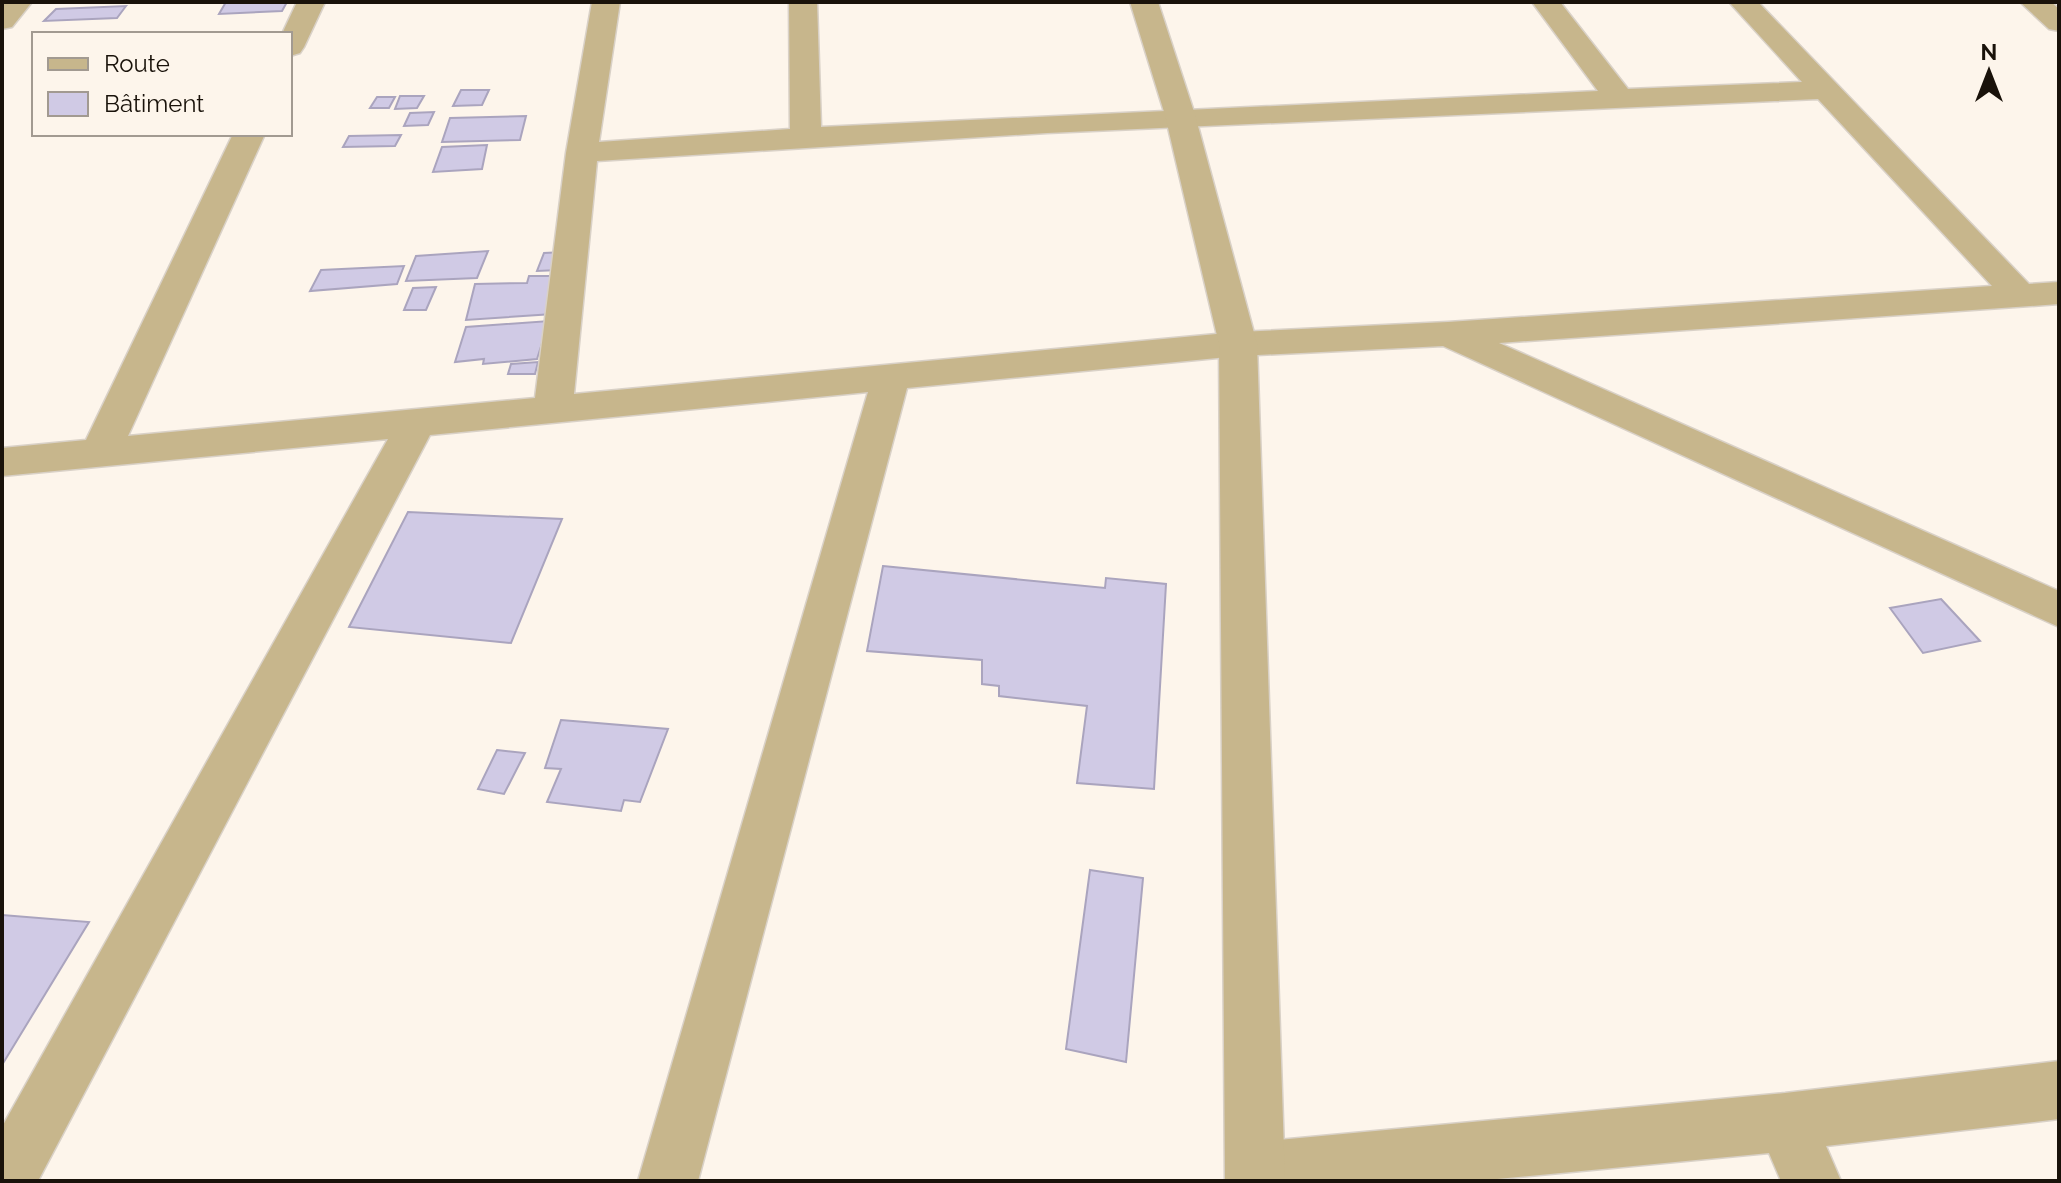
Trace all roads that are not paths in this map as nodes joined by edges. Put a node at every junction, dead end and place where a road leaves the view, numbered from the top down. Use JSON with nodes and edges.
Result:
{"nodes":[{"id":1,"x":18,"y":2,"type":"edge"},
{"id":2,"x":311,"y":2,"type":"edge"},
{"id":3,"x":606,"y":2,"type":"edge"},
{"id":4,"x":803,"y":2,"type":"edge"},
{"id":5,"x":1144,"y":2,"type":"edge"},
{"id":6,"x":1546,"y":2,"type":"edge"},
{"id":7,"x":1743,"y":2,"type":"edge"},
{"id":8,"x":2034,"y":2,"type":"edge"},
{"id":9,"x":2,"y":21,"type":"edge"},
{"id":10,"x":2059,"y":23,"type":"edge"},
{"id":11,"x":292,"y":43,"type":"edge"},
{"id":12,"x":1823,"y":90,"type":"junction"},
{"id":13,"x":1620,"y":99,"type":"junction"},
{"id":14,"x":1180,"y":115,"type":"junction"},
{"id":15,"x":248,"y":136,"type":"edge"},
{"id":16,"x":806,"y":136,"type":"junction"},
{"id":17,"x":582,"y":153,"type":"junction"},
{"id":18,"x":2059,"y":293,"type":"edge"},
{"id":19,"x":2019,"y":294,"type":"junction"},
{"id":20,"x":1448,"y":334,"type":"junction"},
{"id":21,"x":1238,"y":344,"type":"junction"},
{"id":22,"x":892,"y":375,"type":"junction"},
{"id":23,"x":553,"y":407,"type":"junction"},
{"id":24,"x":418,"y":421,"type":"junction"},
{"id":25,"x":101,"y":451,"type":"junction"},
{"id":26,"x":10,"y":470,"type":"edge"},
{"id":27,"x":2059,"y":610,"type":"edge"},
{"id":28,"x":2059,"y":1090,"type":"edge"},
{"id":29,"x":1785,"y":1122,"type":"junction"},
{"id":30,"x":1256,"y":1176,"type":"edge"},
{"id":31,"x":5,"y":1181,"type":"edge"},
{"id":32,"x":668,"y":1181,"type":"edge"},
{"id":33,"x":1811,"y":1181,"type":"edge"}],
"edges":[{"from":1,"to":9,"type":"street"},
{"from":2,"to":11,"type":"street"},
{"from":3,"to":17,"type":"street"},
{"from":4,"to":16,"type":"street"},
{"from":5,"to":14,"type":"street"},
{"from":6,"to":13,"type":"street"},
{"from":7,"to":12,"type":"street"},
{"from":8,"to":10,"type":"street"},
{"from":12,"to":13,"type":"street"},
{"from":12,"to":19,"type":"street"},
{"from":13,"to":14,"type":"street"},
{"from":14,"to":16,"type":"street"},
{"from":14,"to":21,"type":"street"},
{"from":15,"to":25,"type":"street"},
{"from":16,"to":17,"type":"street"},
{"from":17,"to":23,"type":"street"},
{"from":18,"to":19,"type":"street"},
{"from":19,"to":20,"type":"street"},
{"from":20,"to":21,"type":"street"},
{"from":20,"to":27,"type":"street"},
{"from":21,"to":22,"type":"street"},
{"from":21,"to":30,"type":"street"},
{"from":22,"to":23,"type":"street"},
{"from":22,"to":32,"type":"street"},
{"from":23,"to":24,"type":"street"},
{"from":24,"to":25,"type":"street"},
{"from":24,"to":31,"type":"street"},
{"from":25,"to":26,"type":"street"},
{"from":28,"to":29,"type":"street"},
{"from":29,"to":30,"type":"street"},
{"from":29,"to":33,"type":"street"}]}
